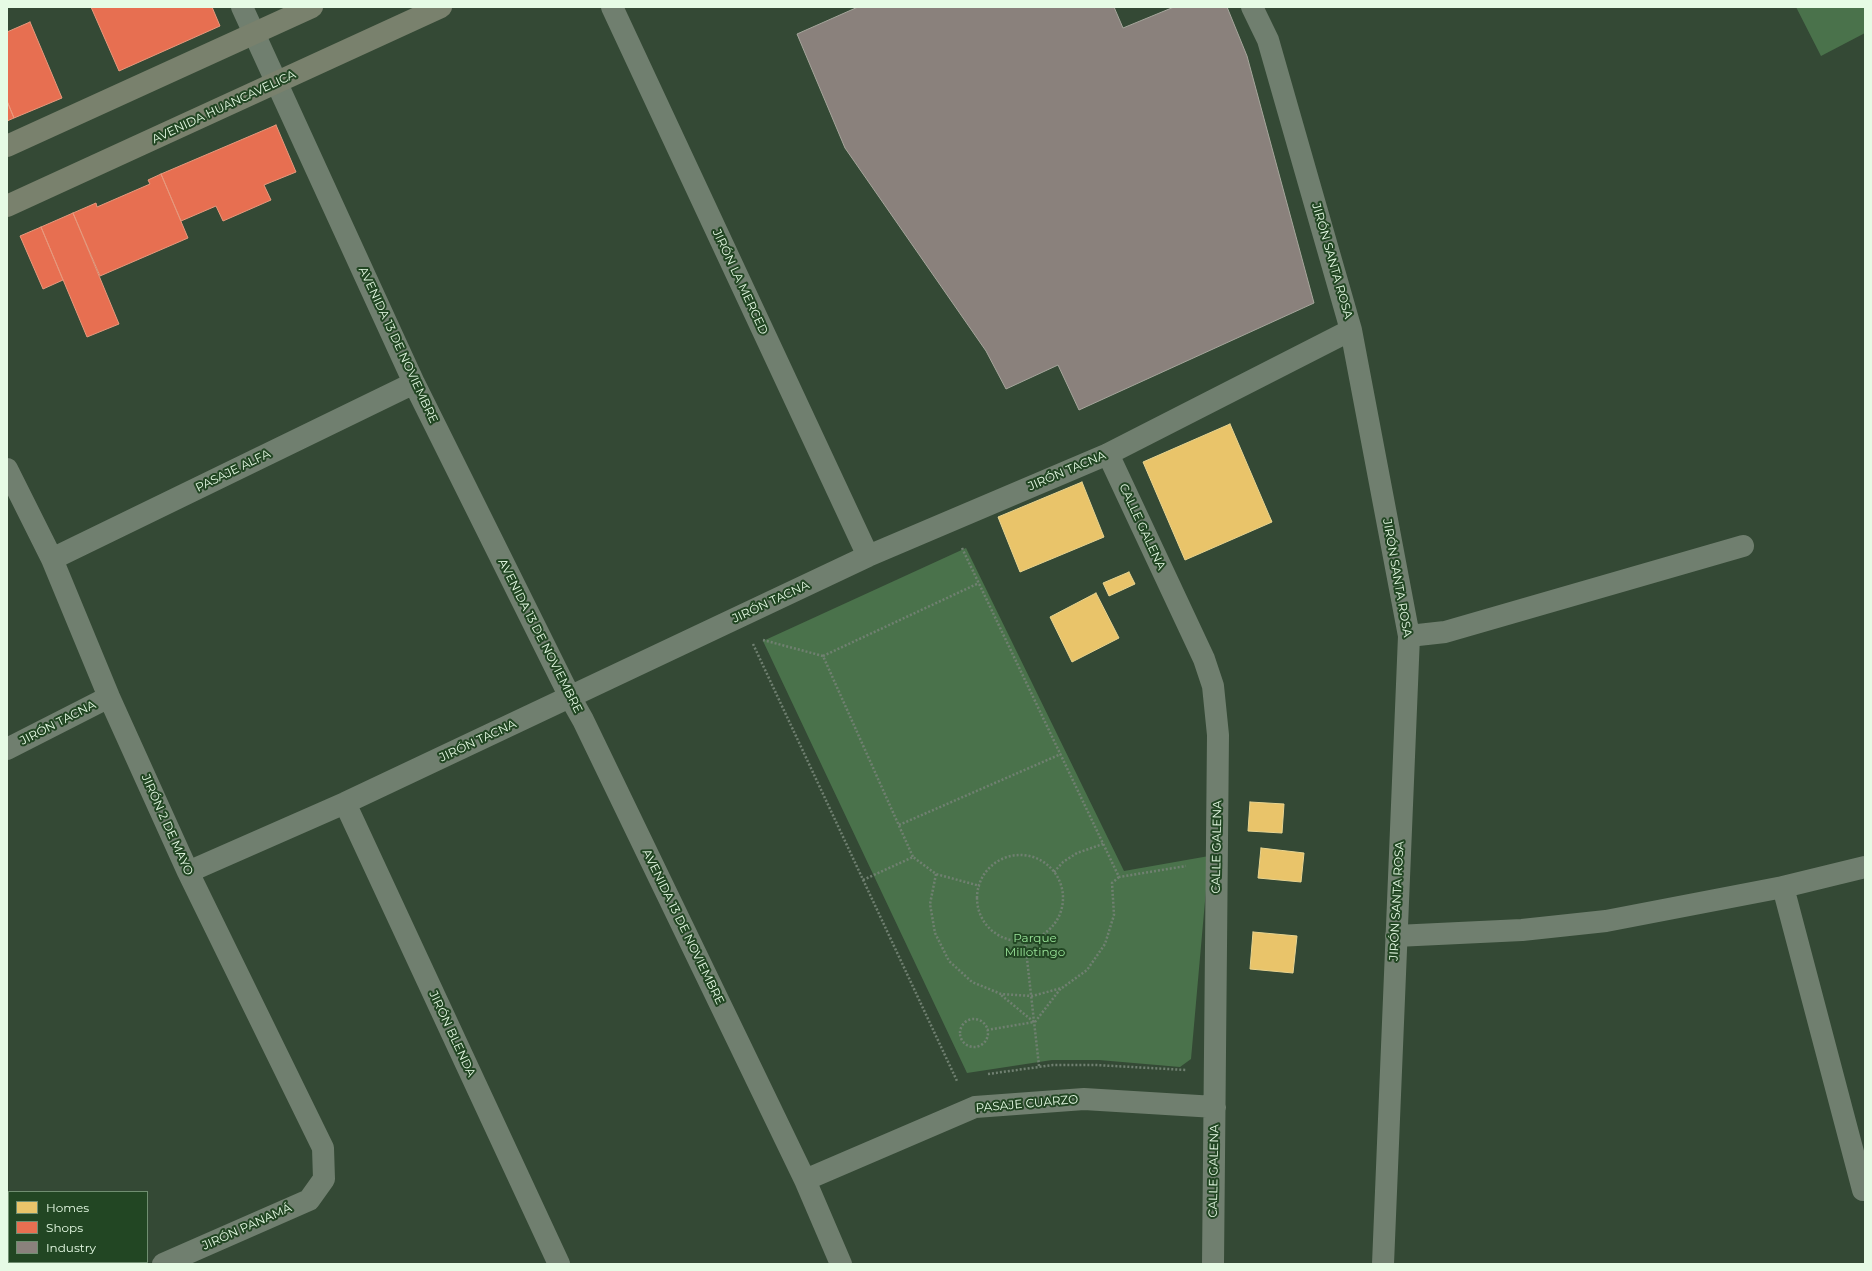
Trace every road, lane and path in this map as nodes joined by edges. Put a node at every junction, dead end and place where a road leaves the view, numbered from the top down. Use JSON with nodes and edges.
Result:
{"nodes":[{"id":1,"x":242,"y":7,"type":"edge"},
{"id":2,"x":312,"y":7,"type":"edge"},
{"id":3,"x":441,"y":7,"type":"edge"},
{"id":4,"x":612,"y":7,"type":"edge"},
{"id":5,"x":1252,"y":7,"type":"edge"},
{"id":6,"x":254,"y":33,"type":"junction"},
{"id":7,"x":277,"y":83,"type":"junction"},
{"id":8,"x":7,"y":146,"type":"edge"},
{"id":9,"x":7,"y":206,"type":"edge"},
{"id":10,"x":1351,"y":330,"type":"junction"},
{"id":11,"x":414,"y":383,"type":"junction"},
{"id":12,"x":1108,"y":454,"type":"junction"},
{"id":13,"x":7,"y":470,"type":"edge"},
{"id":14,"x":1743,"y":546,"type":"dead end"},
{"id":15,"x":962,"y":547,"type":"dead end"},
{"id":16,"x":868,"y":556,"type":"junction"},
{"id":17,"x":52,"y":559,"type":"junction"},
{"id":18,"x":979,"y":583,"type":"junction"},
{"id":19,"x":1409,"y":636,"type":"junction"},
{"id":20,"x":756,"y":638,"type":"dead end"},
{"id":21,"x":752,"y":643,"type":"dead end"},
{"id":22,"x":823,"y":656,"type":"junction"},
{"id":23,"x":109,"y":697,"type":"junction"},
{"id":24,"x":570,"y":697,"type":"junction"},
{"id":25,"x":7,"y":749,"type":"edge"},
{"id":26,"x":1061,"y":754,"type":"junction"},
{"id":27,"x":345,"y":804,"type":"junction"},
{"id":28,"x":899,"y":825,"type":"junction"},
{"id":29,"x":1103,"y":844,"type":"junction"},
{"id":30,"x":913,"y":857,"type":"junction"},
{"id":31,"x":1188,"y":866,"type":"dead end"},
{"id":32,"x":1865,"y":867,"type":"edge"},
{"id":33,"x":188,"y":872,"type":"junction"},
{"id":34,"x":1054,"y":872,"type":"junction"},
{"id":35,"x":936,"y":874,"type":"junction"},
{"id":36,"x":1119,"y":877,"type":"junction"},
{"id":37,"x":863,"y":880,"type":"junction"},
{"id":38,"x":980,"y":886,"type":"junction"},
{"id":39,"x":1783,"y":887,"type":"junction"},
{"id":40,"x":1396,"y":936,"type":"junction"},
{"id":41,"x":1025,"y":941,"type":"junction"},
{"id":42,"x":1062,"y":988,"type":"junction"},
{"id":43,"x":1001,"y":994,"type":"junction"},
{"id":44,"x":1032,"y":996,"type":"junction"},
{"id":45,"x":1034,"y":1022,"type":"junction"},
{"id":46,"x":987,"y":1030,"type":"junction"},
{"id":47,"x":1039,"y":1066,"type":"junction"},
{"id":48,"x":1193,"y":1071,"type":"dead end"},
{"id":49,"x":980,"y":1075,"type":"dead end"},
{"id":50,"x":965,"y":1078,"type":"dead end"},
{"id":51,"x":957,"y":1080,"type":"junction"},
{"id":52,"x":1215,"y":1106,"type":"junction"},
{"id":53,"x":969,"y":1109,"type":"junction"},
{"id":54,"x":324,"y":1179,"type":"joint"},
{"id":55,"x":805,"y":1180,"type":"junction"},
{"id":56,"x":1863,"y":1190,"type":"dead end"},
{"id":57,"x":163,"y":1264,"type":"edge"},
{"id":58,"x":559,"y":1264,"type":"edge"},
{"id":59,"x":841,"y":1264,"type":"edge"},
{"id":60,"x":1214,"y":1264,"type":"edge"},
{"id":61,"x":1383,"y":1264,"type":"edge"}],
"edges":[{"from":1,"to":6,"type":"street","name":"AVENIDA 13 DE NOVIEMBRE"},
{"from":2,"to":6,"type":"highway"},
{"from":3,"to":7,"type":"highway","name":"AVENIDA HUANCAVELICA"},
{"from":4,"to":16,"type":"street","name":"JIRÓN LA MERCED"},
{"from":5,"to":10,"type":"street","name":"JIRÓN SANTA ROSA"},
{"from":6,"to":7,"type":"street","name":"AVENIDA 13 DE NOVIEMBRE"},
{"from":6,"to":8,"type":"highway"},
{"from":7,"to":9,"type":"highway","name":"AVENIDA HUANCAVELICA"},
{"from":7,"to":11,"type":"street","name":"AVENIDA 13 DE NOVIEMBRE"},
{"from":10,"to":12,"type":"street","name":"JIRÓN TACNA"},
{"from":10,"to":19,"type":"street","name":"JIRÓN SANTA ROSA"},
{"from":11,"to":17,"type":"street","name":"PASAJE ALFA"},
{"from":11,"to":24,"type":"street","name":"AVENIDA 13 DE NOVIEMBRE"},
{"from":12,"to":16,"type":"street","name":"JIRÓN TACNA"},
{"from":12,"to":52,"type":"street","name":"CALLE GALENA"},
{"from":13,"to":17,"type":"street","name":"JIRÓN 2 DE MAYO"},
{"from":14,"to":19,"type":"street"},
{"from":15,"to":18,"type":"path"},
{"from":16,"to":24,"type":"street","name":"JIRÓN TACNA"},
{"from":17,"to":23,"type":"street","name":"JIRÓN 2 DE MAYO"},
{"from":18,"to":22,"type":"path"},
{"from":18,"to":26,"type":"path"},
{"from":19,"to":40,"type":"street","name":"JIRÓN SANTA ROSA"},
{"from":20,"to":22,"type":"path"},
{"from":21,"to":37,"type":"path"},
{"from":22,"to":28,"type":"path"},
{"from":23,"to":25,"type":"street","name":"JIRÓN TACNA"},
{"from":23,"to":33,"type":"street","name":"JIRÓN 2 DE MAYO"},
{"from":24,"to":27,"type":"street","name":"JIRÓN TACNA"},
{"from":24,"to":55,"type":"street","name":"AVENIDA 13 DE NOVIEMBRE"},
{"from":26,"to":28,"type":"path"},
{"from":26,"to":29,"type":"path"},
{"from":27,"to":33,"type":"street","name":"JIRÓN TACNA"},
{"from":27,"to":58,"type":"street","name":"JIRÓN BLENDA"},
{"from":28,"to":30,"type":"path"},
{"from":29,"to":34,"type":"path"},
{"from":29,"to":36,"type":"path"},
{"from":30,"to":35,"type":"path"},
{"from":30,"to":37,"type":"path"},
{"from":31,"to":36,"type":"path"},
{"from":32,"to":39,"type":"street"},
{"from":33,"to":54,"type":"street","name":"JIRÓN 2 DE MAYO"},
{"from":34,"to":38,"type":"path"},
{"from":34,"to":41,"type":"path"},
{"from":35,"to":38,"type":"path"},
{"from":35,"to":43,"type":"path"},
{"from":36,"to":42,"type":"path"},
{"from":37,"to":51,"type":"path"},
{"from":38,"to":41,"type":"path"},
{"from":39,"to":40,"type":"street"},
{"from":39,"to":56,"type":"street"},
{"from":40,"to":61,"type":"street","name":"JIRÓN SANTA ROSA"},
{"from":41,"to":44,"type":"path"},
{"from":42,"to":44,"type":"path"},
{"from":42,"to":45,"type":"path"},
{"from":43,"to":44,"type":"path"},
{"from":43,"to":45,"type":"path"},
{"from":44,"to":45,"type":"path"},
{"from":45,"to":46,"type":"path"},
{"from":45,"to":47,"type":"path"},
{"from":46,"to":46,"type":"path"},
{"from":47,"to":48,"type":"path"},
{"from":47,"to":49,"type":"path"},
{"from":50,"to":51,"type":"path"},
{"from":51,"to":53,"type":"path"},
{"from":52,"to":53,"type":"street","name":"PASAJE CUARZO"},
{"from":52,"to":60,"type":"street","name":"CALLE GALENA"},
{"from":53,"to":55,"type":"street","name":"PASAJE CUARZO"},
{"from":54,"to":57,"type":"street","name":"JIRÓN PANAMÁ"},
{"from":55,"to":59,"type":"street","name":"AVENIDA 13 DE NOVIEMBRE"}]}
